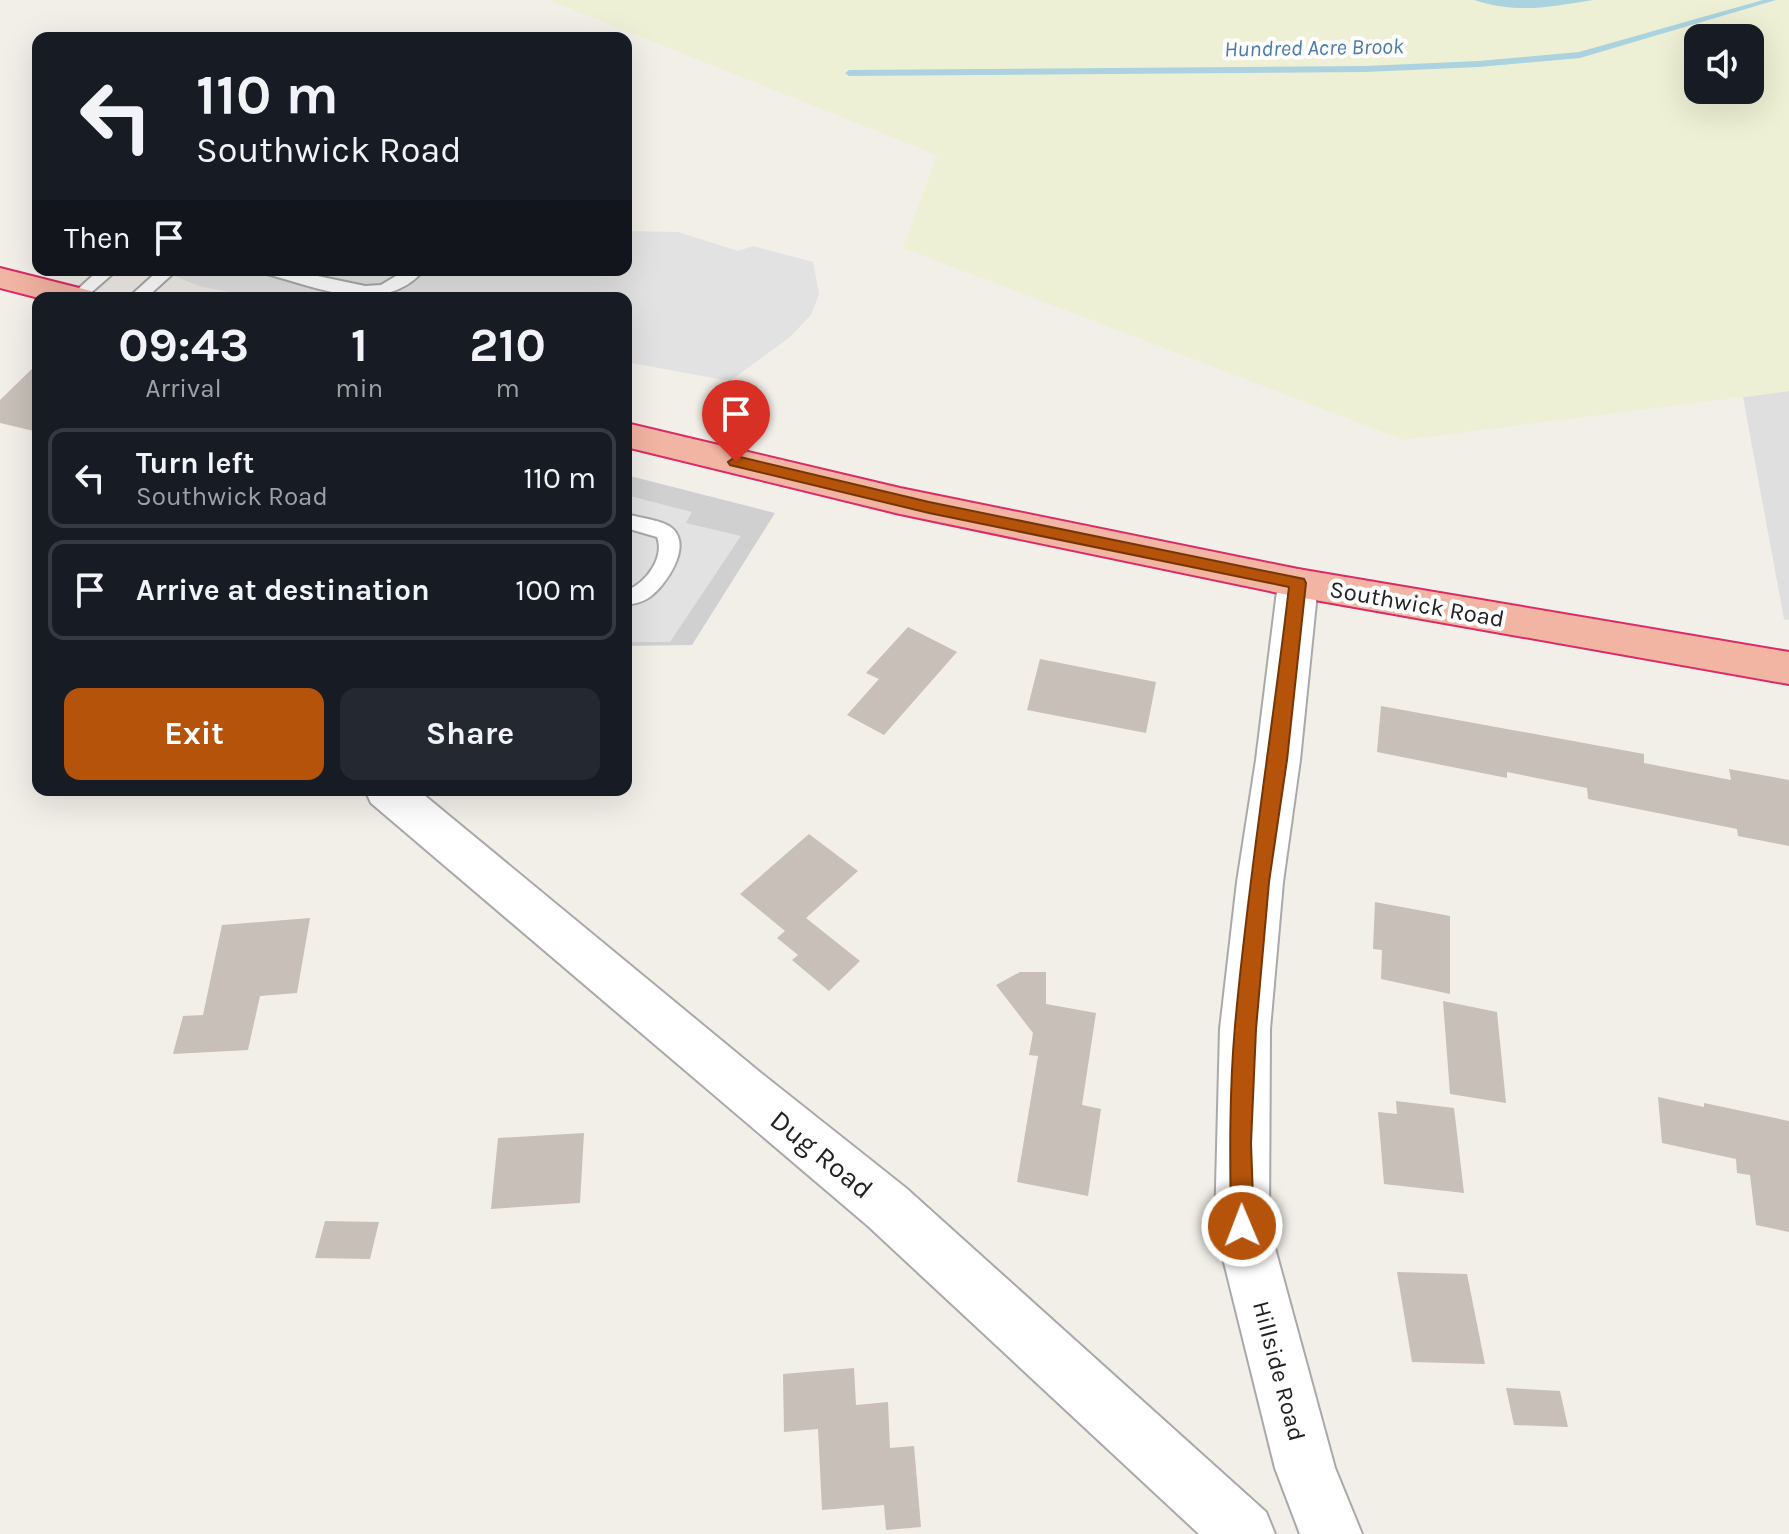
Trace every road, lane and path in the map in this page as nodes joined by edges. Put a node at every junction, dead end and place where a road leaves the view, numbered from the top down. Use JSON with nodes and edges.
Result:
{"nodes":[{"id":1,"x":102,"y":276,"type":"edge"},
{"id":2,"x":162,"y":276,"type":"edge"},
{"id":3,"x":297,"y":276,"type":"edge"},
{"id":4,"x":408,"y":276,"type":"edge"},
{"id":5,"x":0,"y":278,"type":"edge"},
{"id":6,"x":55,"y":292,"type":"edge"},
{"id":7,"x":85,"y":292,"type":"edge"},
{"id":8,"x":143,"y":292,"type":"edge"},
{"id":9,"x":632,"y":436,"type":"edge"},
{"id":10,"x":632,"y":523,"type":"edge"},
{"id":11,"x":1298,"y":583,"type":"junction"},
{"id":12,"x":632,"y":597,"type":"edge"},
{"id":13,"x":1789,"y":668,"type":"edge"},
{"id":14,"x":394,"y":796,"type":"edge"},
{"id":15,"x":1244,"y":1534,"type":"edge"},
{"id":16,"x":1331,"y":1534,"type":"edge"}],
"edges":[{"from":1,"to":7,"type":"lane"},
{"from":2,"to":8,"type":"lane"},
{"from":3,"to":4,"type":"lane"},
{"from":5,"to":6,"type":"highway"},
{"from":9,"to":11,"type":"highway","name":"Southwick Road"},
{"from":10,"to":12,"type":"lane"},
{"from":11,"to":13,"type":"highway","name":"Southwick Road"},
{"from":11,"to":16,"type":"street","name":"Hillside Road"},
{"from":14,"to":15,"type":"street","name":"Dug Road"}]}
